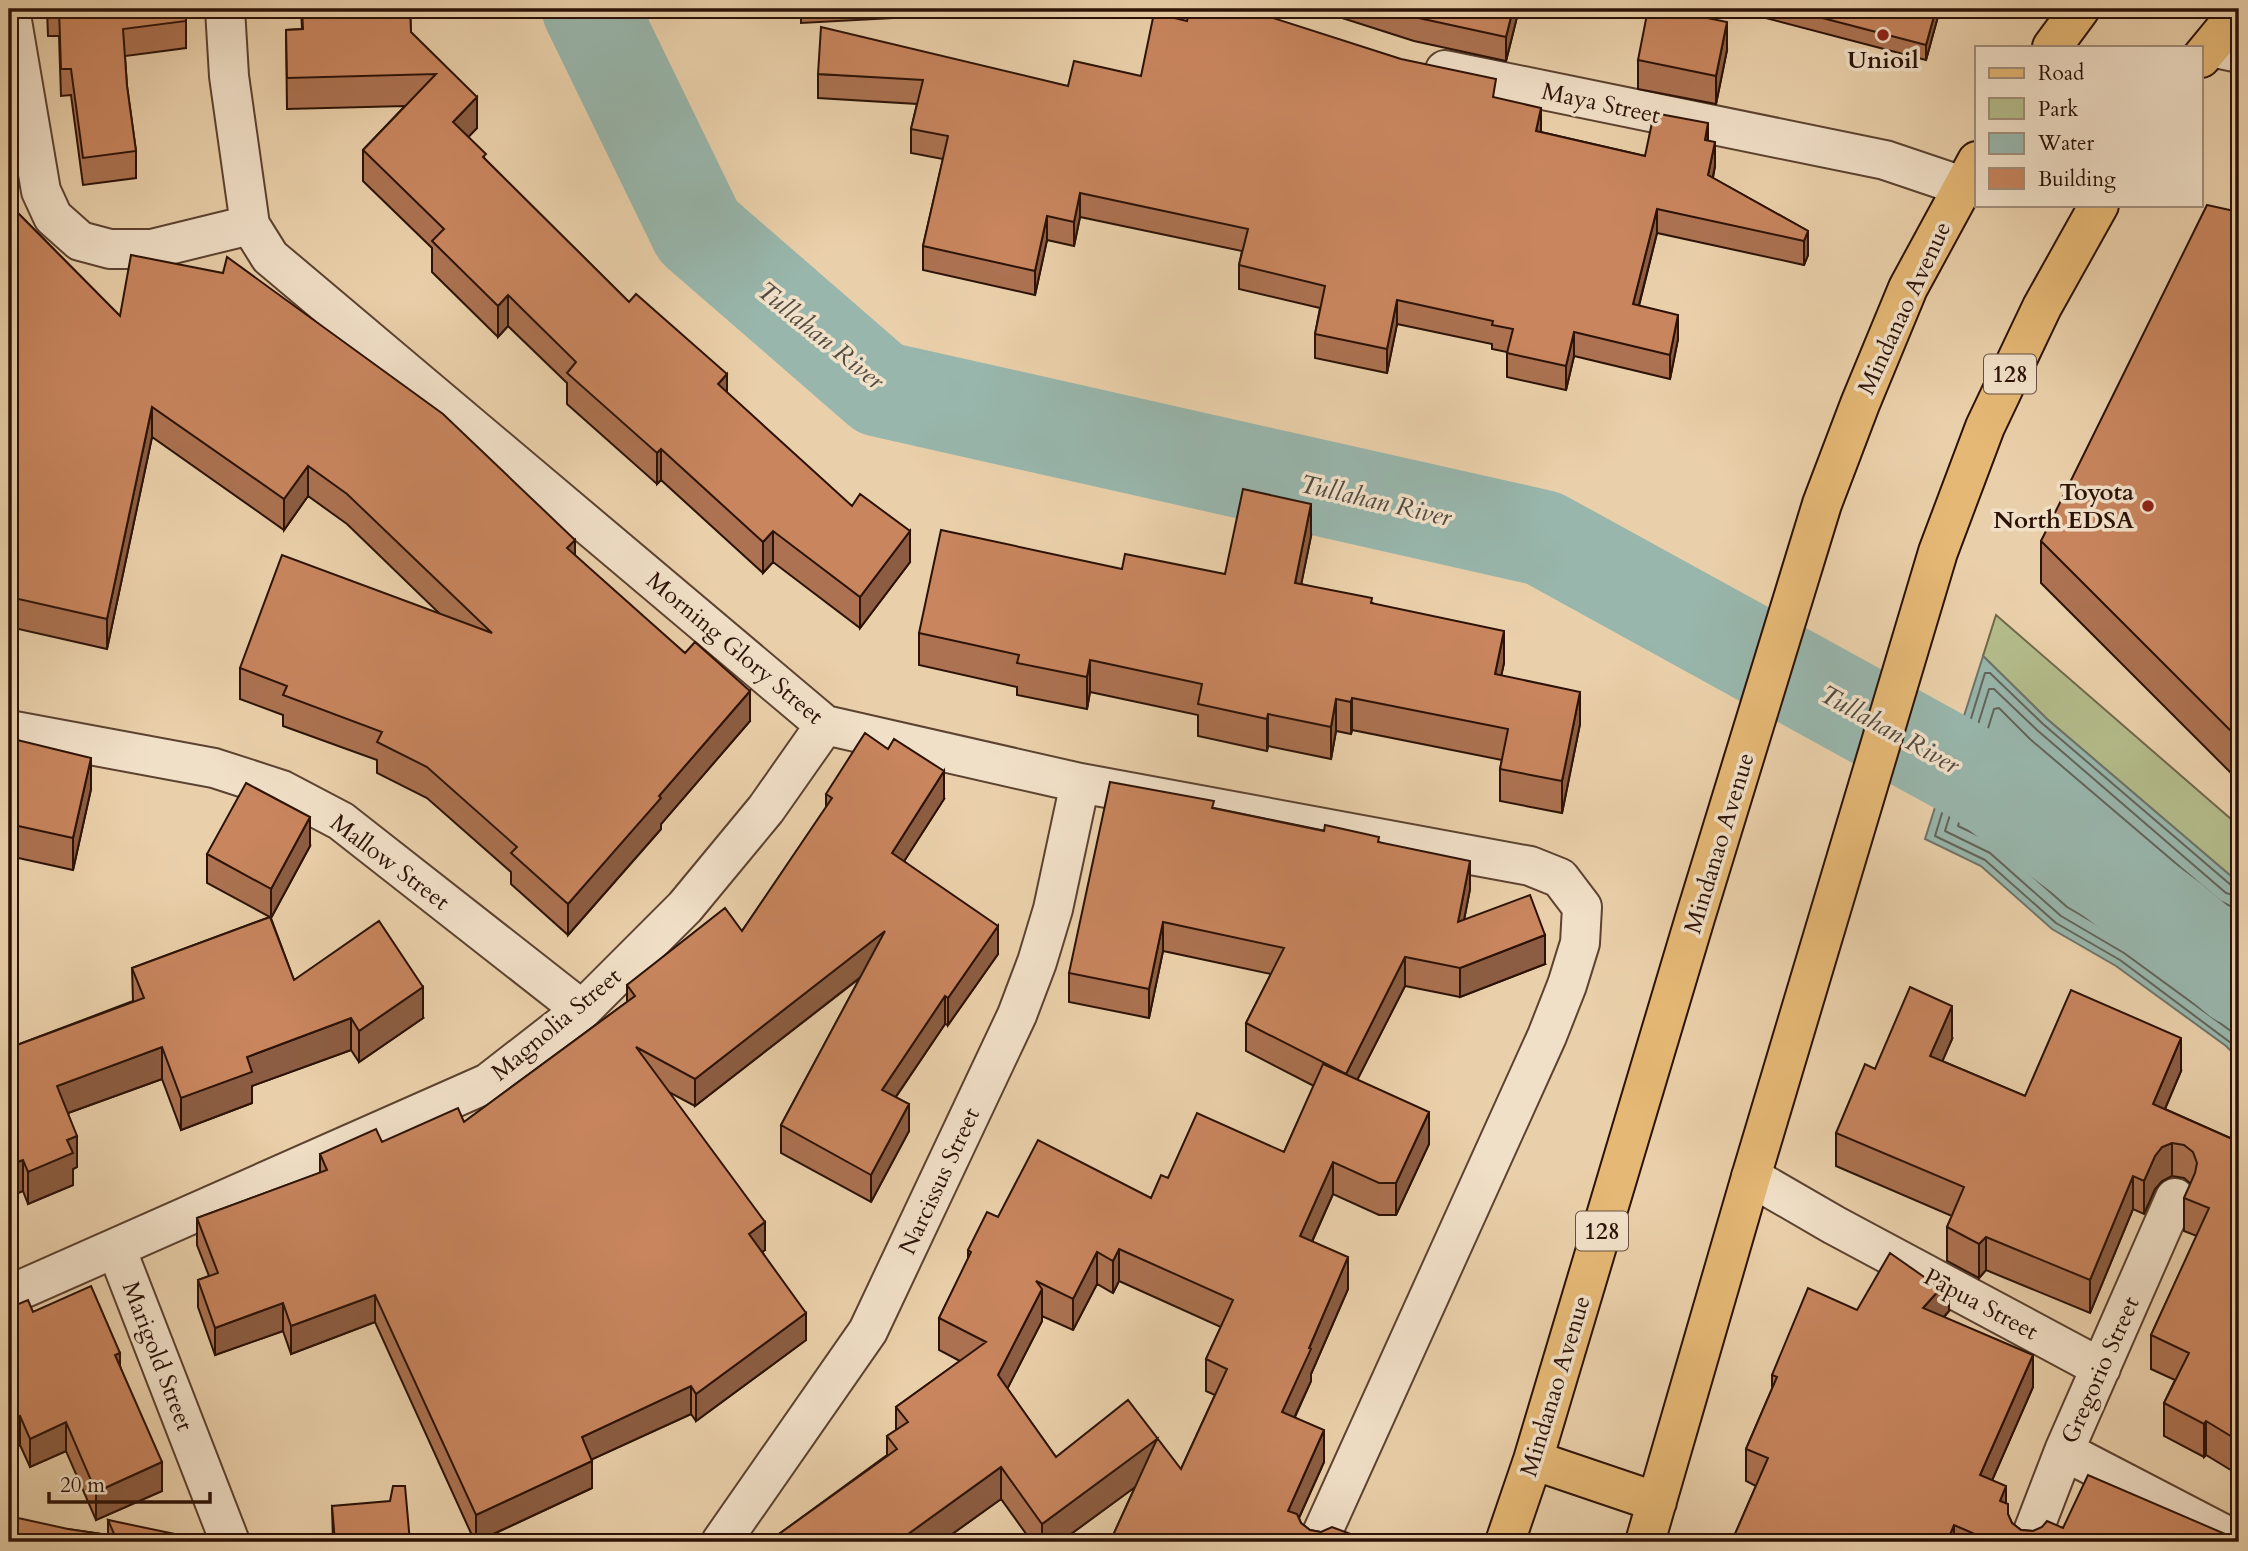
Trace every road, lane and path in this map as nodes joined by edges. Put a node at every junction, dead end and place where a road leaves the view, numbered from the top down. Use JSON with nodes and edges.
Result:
{"nodes":[{"id":1,"x":10,"y":9,"type":"edge"},
{"id":2,"x":225,"y":9,"type":"edge"},
{"id":3,"x":2080,"y":9,"type":"edge"},
{"id":4,"x":2239,"y":12,"type":"edge"},
{"id":5,"x":2053,"y":46,"type":"edge"},
{"id":6,"x":2215,"y":56,"type":"edge"},
{"id":7,"x":1408,"y":62,"type":"edge"},
{"id":8,"x":15,"y":71,"type":"edge"},
{"id":9,"x":1969,"y":173,"type":"edge"},
{"id":10,"x":2098,"y":206,"type":"edge"},
{"id":11,"x":250,"y":225,"type":"junction"},
{"id":12,"x":825,"y":725,"type":"junction"},
{"id":13,"x":9,"y":730,"type":"edge"},
{"id":14,"x":1080,"y":783,"type":"junction"},
{"id":15,"x":582,"y":1010,"type":"junction"},
{"id":16,"x":1751,"y":1177,"type":"junction"},
{"id":17,"x":2175,"y":1198,"type":"dead end"},
{"id":18,"x":116,"y":1248,"type":"junction"},
{"id":19,"x":9,"y":1296,"type":"edge"},
{"id":20,"x":2101,"y":1368,"type":"junction"},
{"id":21,"x":2064,"y":1451,"type":"junction"},
{"id":22,"x":1533,"y":1460,"type":"junction"},
{"id":23,"x":1657,"y":1502,"type":"junction"},
{"id":24,"x":230,"y":1542,"type":"edge"},
{"id":25,"x":721,"y":1542,"type":"edge"},
{"id":26,"x":1318,"y":1542,"type":"edge"},
{"id":27,"x":1505,"y":1542,"type":"edge"},
{"id":28,"x":1645,"y":1542,"type":"edge"},
{"id":29,"x":2029,"y":1542,"type":"edge"},
{"id":30,"x":2239,"y":1542,"type":"edge"}],
"edges":[{"from":1,"to":8,"type":"street"},
{"from":2,"to":11,"type":"street","name":"Morning Glory Street"},
{"from":3,"to":5,"type":"main road"},
{"from":4,"to":6,"type":"main road"},
{"from":7,"to":9,"type":"street","name":"Maya Street"},
{"from":8,"to":11,"type":"street"},
{"from":9,"to":22,"type":"main road","name":"Mindanao Avenue","number":"128"},
{"from":10,"to":16,"type":"main road","number":"128"},
{"from":11,"to":12,"type":"street","name":"Morning Glory Street"},
{"from":12,"to":14,"type":"street","name":"Morning Glory Street"},
{"from":12,"to":15,"type":"street","name":"Magnolia Street"},
{"from":13,"to":15,"type":"street","name":"Mallow Street"},
{"from":14,"to":25,"type":"street","name":"Narcissus Street"},
{"from":14,"to":26,"type":"street","name":"Morning Glory Street"},
{"from":15,"to":18,"type":"street","name":"Magnolia Street"},
{"from":16,"to":20,"type":"street","name":"Papua Street"},
{"from":16,"to":23,"type":"main road","number":"128"},
{"from":17,"to":20,"type":"street","name":"Gregorio Street"},
{"from":18,"to":19,"type":"street","name":"Magnolia Street"},
{"from":18,"to":24,"type":"street","name":"Marigold Street"},
{"from":20,"to":21,"type":"street","name":"Gregorio Street"},
{"from":21,"to":29,"type":"street","name":"Gregorio Street"},
{"from":21,"to":30,"type":"street"},
{"from":22,"to":23,"type":"main road"},
{"from":22,"to":27,"type":"main road","name":"Mindanao Avenue","number":"128"},
{"from":23,"to":28,"type":"main road","number":"128"}]}
